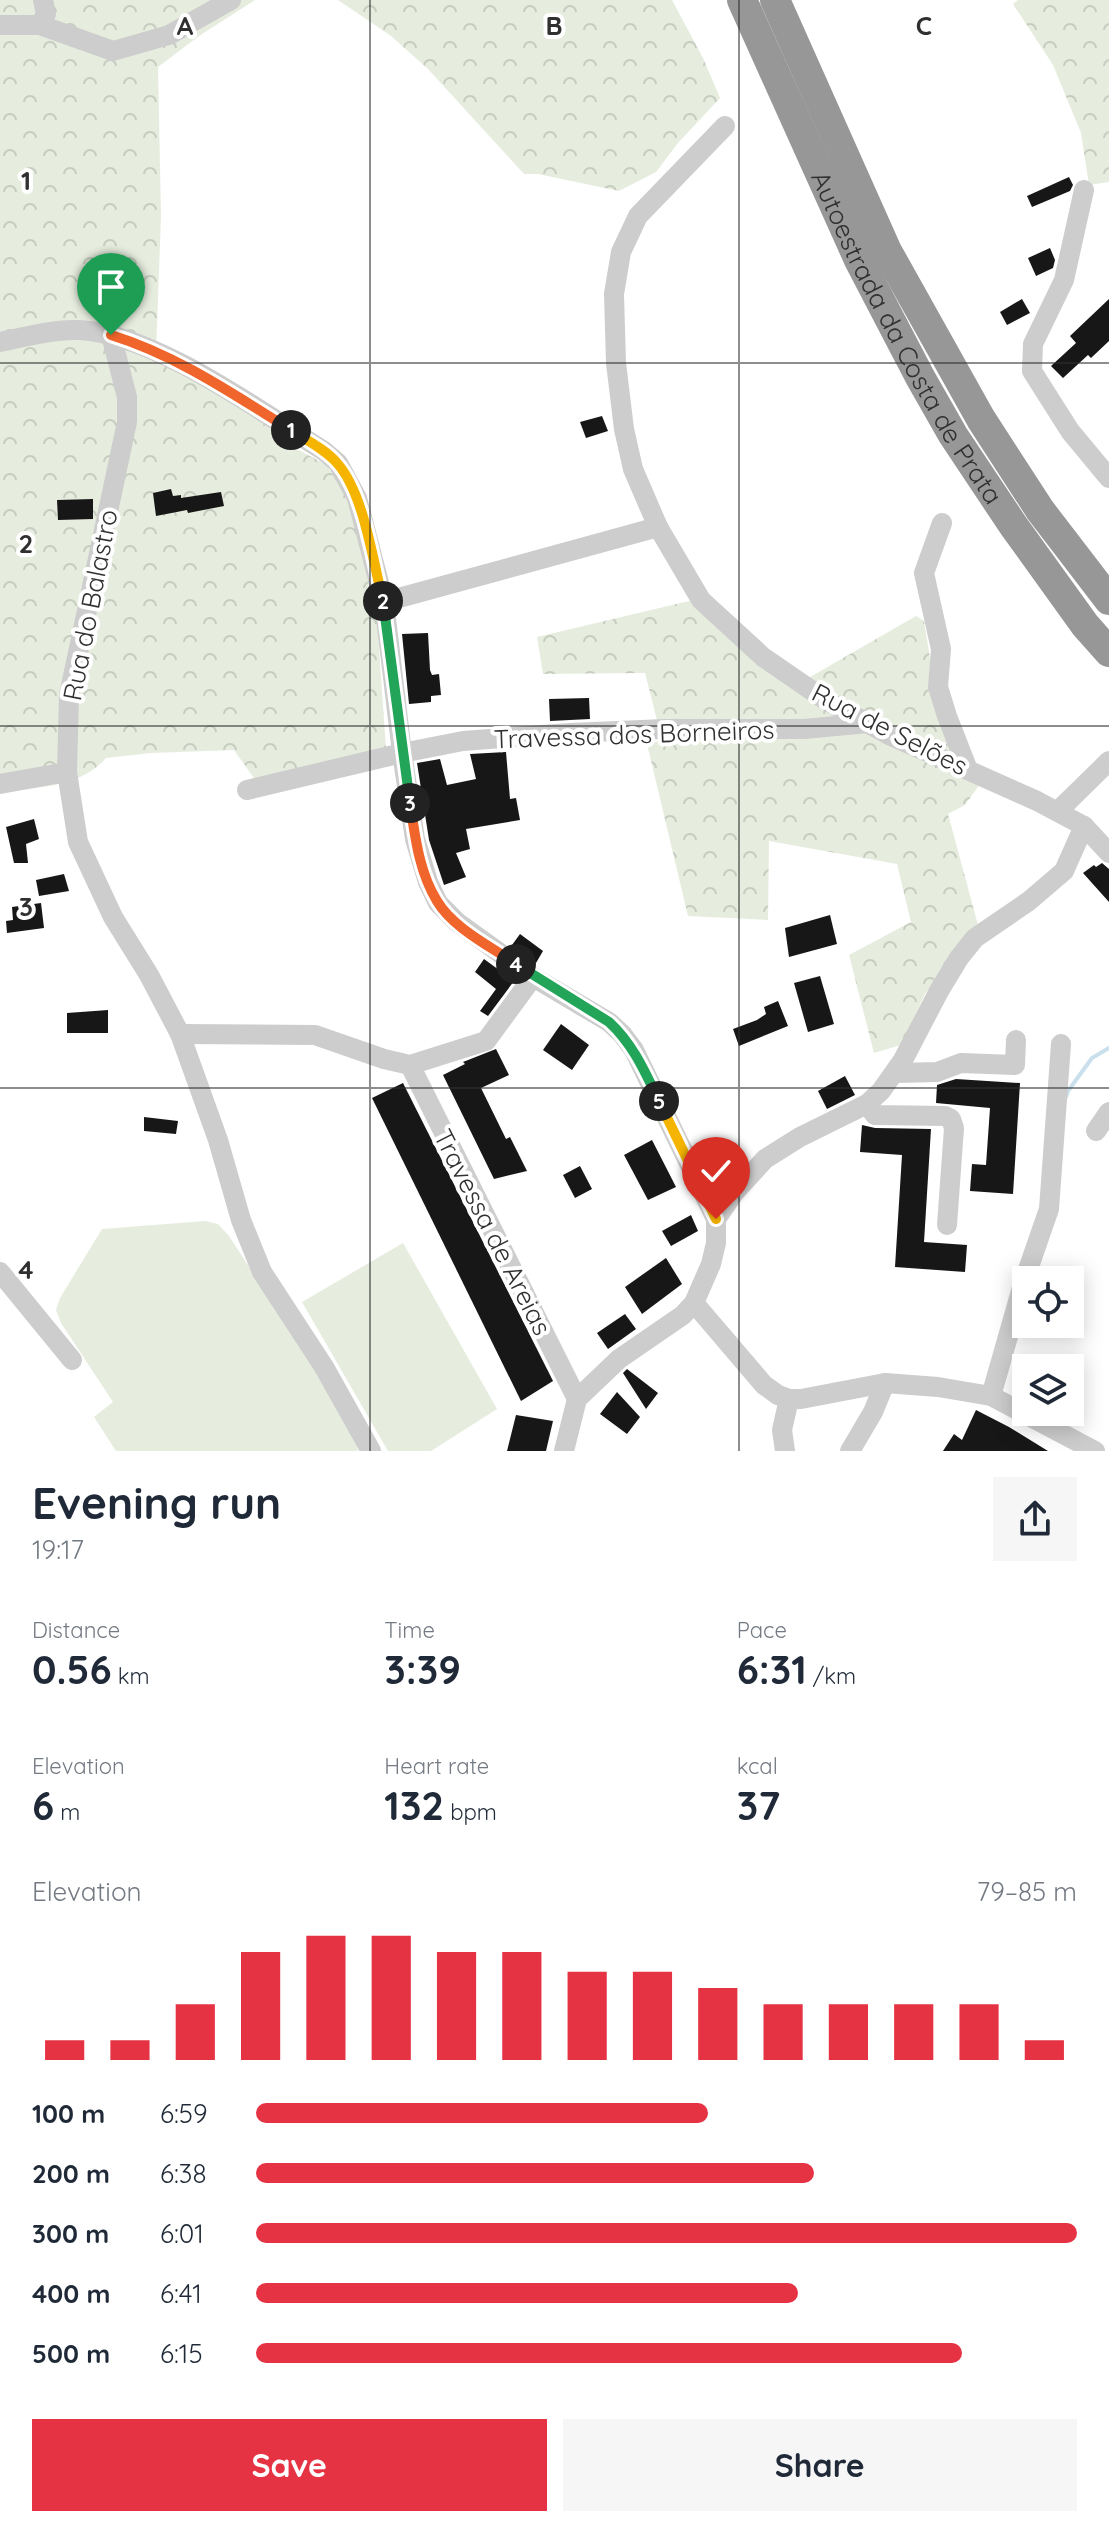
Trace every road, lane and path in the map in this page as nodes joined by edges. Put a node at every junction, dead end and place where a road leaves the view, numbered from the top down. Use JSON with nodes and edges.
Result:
{"nodes":[{"id":1,"x":43,"y":0,"type":"edge"},
{"id":2,"x":231,"y":0,"type":"edge"},
{"id":3,"x":742,"y":0,"type":"edge"},
{"id":4,"x":775,"y":0,"type":"edge"},
{"id":5,"x":0,"y":25,"type":"edge"},
{"id":6,"x":40,"y":25,"type":"junction"},
{"id":7,"x":725,"y":126,"type":"dead end"},
{"id":8,"x":1084,"y":190,"type":"dead end"},
{"id":9,"x":111,"y":335,"type":"junction"},
{"id":10,"x":0,"y":342,"type":"edge"},
{"id":11,"x":1109,"y":478,"type":"edge"},
{"id":12,"x":942,"y":523,"type":"dead end"},
{"id":13,"x":658,"y":527,"type":"junction"},
{"id":14,"x":1109,"y":600,"type":"edge"},
{"id":15,"x":384,"y":602,"type":"junction"},
{"id":16,"x":1109,"y":652,"type":"edge"},
{"id":17,"x":868,"y":723,"type":"junction"},
{"id":18,"x":402,"y":753,"type":"junction"},
{"id":19,"x":1109,"y":761,"type":"edge"},
{"id":20,"x":968,"y":770,"type":"junction"},
{"id":21,"x":67,"y":772,"type":"junction"},
{"id":22,"x":0,"y":784,"type":"edge"},
{"id":23,"x":247,"y":790,"type":"dead end"},
{"id":24,"x":1058,"y":811,"type":"junction"},
{"id":25,"x":1084,"y":826,"type":"junction"},
{"id":26,"x":1109,"y":853,"type":"edge"},
{"id":27,"x":533,"y":977,"type":"junction"},
{"id":28,"x":180,"y":1034,"type":"junction"},
{"id":29,"x":1016,"y":1040,"type":"dead end"},
{"id":30,"x":1061,"y":1044,"type":"dead end"},
{"id":31,"x":410,"y":1065,"type":"junction"},
{"id":32,"x":896,"y":1073,"type":"junction"},
{"id":33,"x":867,"y":1104,"type":"junction"},
{"id":34,"x":1109,"y":1112,"type":"edge"},
{"id":35,"x":1096,"y":1131,"type":"dead end"},
{"id":36,"x":716,"y":1219,"type":"junction"},
{"id":37,"x":947,"y":1225,"type":"dead end"},
{"id":38,"x":0,"y":1272,"type":"edge"},
{"id":39,"x":694,"y":1303,"type":"junction"},
{"id":40,"x":72,"y":1360,"type":"dead end"},
{"id":41,"x":885,"y":1383,"type":"junction"},
{"id":42,"x":991,"y":1396,"type":"junction"},
{"id":43,"x":577,"y":1399,"type":"junction"},
{"id":44,"x":789,"y":1399,"type":"junction"},
{"id":45,"x":371,"y":1451,"type":"edge"},
{"id":46,"x":564,"y":1451,"type":"edge"},
{"id":47,"x":785,"y":1451,"type":"edge"},
{"id":48,"x":850,"y":1451,"type":"edge"},
{"id":49,"x":1095,"y":1451,"type":"edge"}],
"edges":[{"from":1,"to":6,"type":"street"},
{"from":2,"to":6,"type":"street"},
{"from":3,"to":16,"type":"highway","name":"Autoestrada da Costa de Prata"},
{"from":4,"to":14,"type":"highway","name":"Autoestrada da Costa de Prata"},
{"from":5,"to":6,"type":"street"},
{"from":7,"to":13,"type":"street","name":"Rua de Selões"},
{"from":8,"to":11,"type":"street"},
{"from":9,"to":10,"type":"street"},
{"from":9,"to":15,"type":"street"},
{"from":9,"to":21,"type":"street","name":"Rua do Balastro"},
{"from":12,"to":20,"type":"street"},
{"from":13,"to":15,"type":"street"},
{"from":13,"to":17,"type":"street","name":"Rua de Selões"},
{"from":15,"to":18,"type":"street"},
{"from":17,"to":18,"type":"street","name":"Travessa dos Borneiros"},
{"from":17,"to":20,"type":"street","name":"Rua de Selões"},
{"from":18,"to":23,"type":"street","name":"Travessa dos Borneiros"},
{"from":18,"to":27,"type":"street"},
{"from":19,"to":24,"type":"street"},
{"from":20,"to":24,"type":"street","name":"Rua de Selões"},
{"from":21,"to":22,"type":"street"},
{"from":21,"to":28,"type":"street","name":"Rua do Balastro"},
{"from":24,"to":25,"type":"street","name":"Rua de Selões"},
{"from":25,"to":26,"type":"street","name":"Rua de Selões"},
{"from":25,"to":32,"type":"street"},
{"from":27,"to":31,"type":"street"},
{"from":27,"to":36,"type":"street"},
{"from":28,"to":31,"type":"street"},
{"from":28,"to":45,"type":"street","name":"Rua do Balastro"},
{"from":29,"to":32,"type":"street"},
{"from":30,"to":42,"type":"street"},
{"from":31,"to":43,"type":"street","name":"Travessa de Areias"},
{"from":32,"to":33,"type":"street"},
{"from":33,"to":36,"type":"street"},
{"from":33,"to":37,"type":"street"},
{"from":34,"to":35,"type":"street"},
{"from":36,"to":39,"type":"street"},
{"from":38,"to":40,"type":"street"},
{"from":39,"to":43,"type":"street"},
{"from":39,"to":44,"type":"street"},
{"from":41,"to":42,"type":"street"},
{"from":41,"to":44,"type":"street"},
{"from":41,"to":48,"type":"street"},
{"from":42,"to":49,"type":"street"},
{"from":43,"to":46,"type":"street"},
{"from":44,"to":47,"type":"street"}]}
